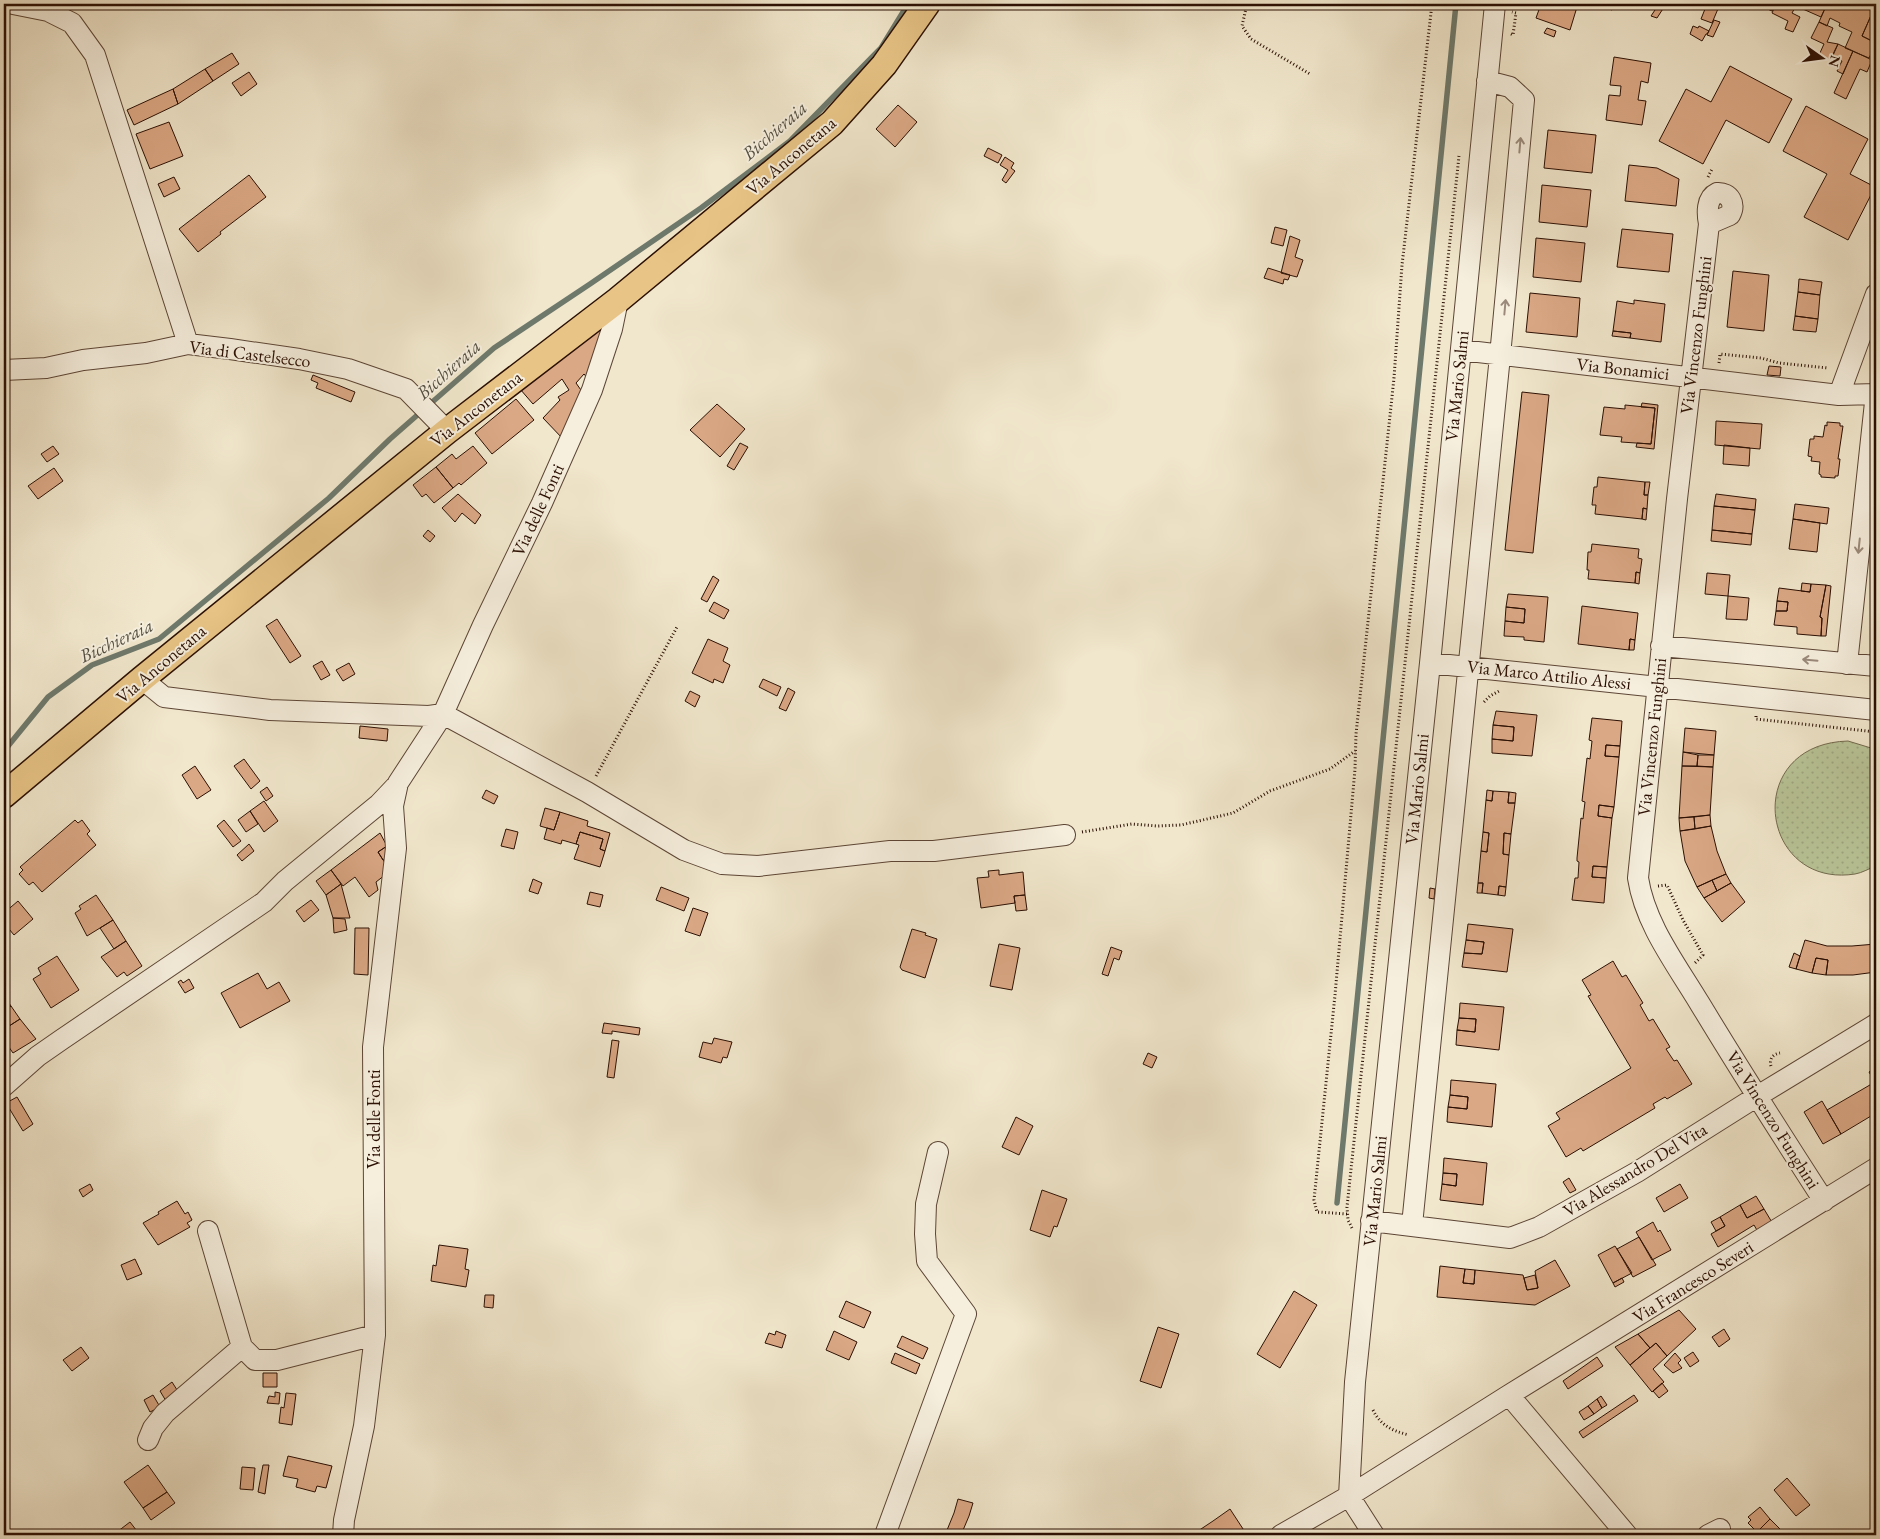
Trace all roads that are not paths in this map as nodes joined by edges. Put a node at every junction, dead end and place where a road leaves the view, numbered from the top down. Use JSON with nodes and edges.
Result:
{"nodes":[{"id":1,"x":14,"y":4,"type":"edge"},
{"id":2,"x":927,"y":4,"type":"edge"},
{"id":3,"x":1494,"y":4,"type":"edge"},
{"id":4,"x":1487,"y":81,"type":"junction"},
{"id":5,"x":1709,"y":224,"type":"dead end"},
{"id":6,"x":1876,"y":294,"type":"edge"},
{"id":7,"x":618,"y":300,"type":"junction"},
{"id":8,"x":188,"y":344,"type":"junction"},
{"id":9,"x":1461,"y":350,"type":"junction"},
{"id":10,"x":1500,"y":356,"type":"junction"},
{"id":11,"x":4,"y":370,"type":"edge"},
{"id":12,"x":1690,"y":376,"type":"junction"},
{"id":13,"x":1876,"y":393,"type":"edge"},
{"id":14,"x":1839,"y":395,"type":"junction"},
{"id":15,"x":441,"y":425,"type":"junction"},
{"id":16,"x":1661,"y":646,"type":"junction"},
{"id":17,"x":1430,"y":663,"type":"junction"},
{"id":18,"x":1847,"y":664,"type":"junction"},
{"id":19,"x":1469,"y":666,"type":"junction"},
{"id":20,"x":1876,"y":666,"type":"edge"},
{"id":21,"x":142,"y":679,"type":"junction"},
{"id":22,"x":1657,"y":686,"type":"junction"},
{"id":23,"x":1876,"y":710,"type":"edge"},
{"id":24,"x":443,"y":714,"type":"junction"},
{"id":25,"x":398,"y":783,"type":"junction"},
{"id":26,"x":4,"y":795,"type":"edge"},
{"id":27,"x":1065,"y":834,"type":"dead end"},
{"id":28,"x":1876,"y":1024,"type":"edge"},
{"id":29,"x":4,"y":1086,"type":"edge"},
{"id":30,"x":1756,"y":1097,"type":"junction"},
{"id":31,"x":938,"y":1152,"type":"dead end"},
{"id":32,"x":1876,"y":1168,"type":"edge"},
{"id":33,"x":1824,"y":1201,"type":"junction"},
{"id":34,"x":1371,"y":1221,"type":"junction"},
{"id":35,"x":1412,"y":1225,"type":"junction"},
{"id":36,"x":208,"y":1231,"type":"dead end"},
{"id":37,"x":375,"y":1335,"type":"junction"},
{"id":38,"x":242,"y":1348,"type":"junction"},
{"id":39,"x":1509,"y":1395,"type":"junction"},
{"id":40,"x":148,"y":1440,"type":"dead end"},
{"id":41,"x":1350,"y":1496,"type":"junction"},
{"id":42,"x":1287,"y":1534,"type":"edge"},
{"id":43,"x":343,"y":1535,"type":"edge"},
{"id":44,"x":884,"y":1535,"type":"edge"},
{"id":45,"x":1374,"y":1535,"type":"edge"},
{"id":46,"x":1627,"y":1535,"type":"edge"}],
"edges":[{"from":1,"to":8,"type":"street"},
{"from":2,"to":7,"type":"main road","name":"Via Anconetana"},
{"from":3,"to":4,"type":"street","name":"Via Mario Salmi"},
{"from":4,"to":9,"type":"street","name":"Via Mario Salmi"},
{"from":10,"to":4,"type":"street","one_way":true},
{"from":5,"to":12,"type":"street","name":"Via Vincenzo Funghini"},
{"from":6,"to":14,"type":"street"},
{"from":7,"to":15,"type":"main road","name":"Via Anconetana"},
{"from":7,"to":24,"type":"street","name":"Via delle Fonti"},
{"from":8,"to":11,"type":"street","name":"Via di Castelsecco"},
{"from":8,"to":15,"type":"street","name":"Via di Castelsecco"},
{"from":9,"to":10,"type":"street","name":"Via Bonamici"},
{"from":9,"to":17,"type":"street","name":"Via Mario Salmi"},
{"from":10,"to":12,"type":"street","name":"Via Bonamici"},
{"from":10,"to":19,"type":"street"},
{"from":12,"to":14,"type":"street","name":"Via Bonamici"},
{"from":12,"to":16,"type":"street","name":"Via Vincenzo Funghini"},
{"from":13,"to":14,"type":"street","name":"Via Bonamici"},
{"from":13,"to":18,"type":"street","name":"Via Bonamici","one_way":true},
{"from":15,"to":21,"type":"main road","name":"Via Anconetana"},
{"from":18,"to":16,"type":"street","one_way":true},
{"from":16,"to":22,"type":"street","name":"Via Vincenzo Funghini"},
{"from":17,"to":19,"type":"street","name":"Via Marco Attilio Alessi"},
{"from":17,"to":34,"type":"street","name":"Via Mario Salmi"},
{"from":18,"to":20,"type":"street"},
{"from":19,"to":22,"type":"street","name":"Via Marco Attilio Alessi"},
{"from":19,"to":35,"type":"street"},
{"from":21,"to":24,"type":"street"},
{"from":21,"to":26,"type":"main road","name":"Via Anconetana"},
{"from":22,"to":23,"type":"street","name":"Via Marco Attilio Alessi"},
{"from":22,"to":30,"type":"street","name":"Via Vincenzo Funghini"},
{"from":24,"to":25,"type":"street","name":"Via delle Fonti"},
{"from":24,"to":27,"type":"street"},
{"from":25,"to":29,"type":"street"},
{"from":25,"to":37,"type":"street","name":"Via delle Fonti"},
{"from":28,"to":30,"type":"street","name":"Via Alessandro Del Vita"},
{"from":30,"to":33,"type":"street","name":"Via Vincenzo Funghini"},
{"from":30,"to":35,"type":"street","name":"Via Alessandro Del Vita"},
{"from":31,"to":44,"type":"street"},
{"from":32,"to":33,"type":"street","name":"Via Francesco Severi"},
{"from":33,"to":39,"type":"street","name":"Via Francesco Severi"},
{"from":34,"to":35,"type":"street","name":"Via Alessandro Del Vita"},
{"from":34,"to":41,"type":"street","name":"Via Mario Salmi"},
{"from":36,"to":38,"type":"street"},
{"from":37,"to":38,"type":"street"},
{"from":37,"to":43,"type":"street","name":"Via delle Fonti"},
{"from":38,"to":40,"type":"street"},
{"from":39,"to":41,"type":"street","name":"Via Francesco Severi"},
{"from":39,"to":46,"type":"street"},
{"from":41,"to":42,"type":"street","name":"Via Francesco Severi"},
{"from":41,"to":45,"type":"street"}]}
